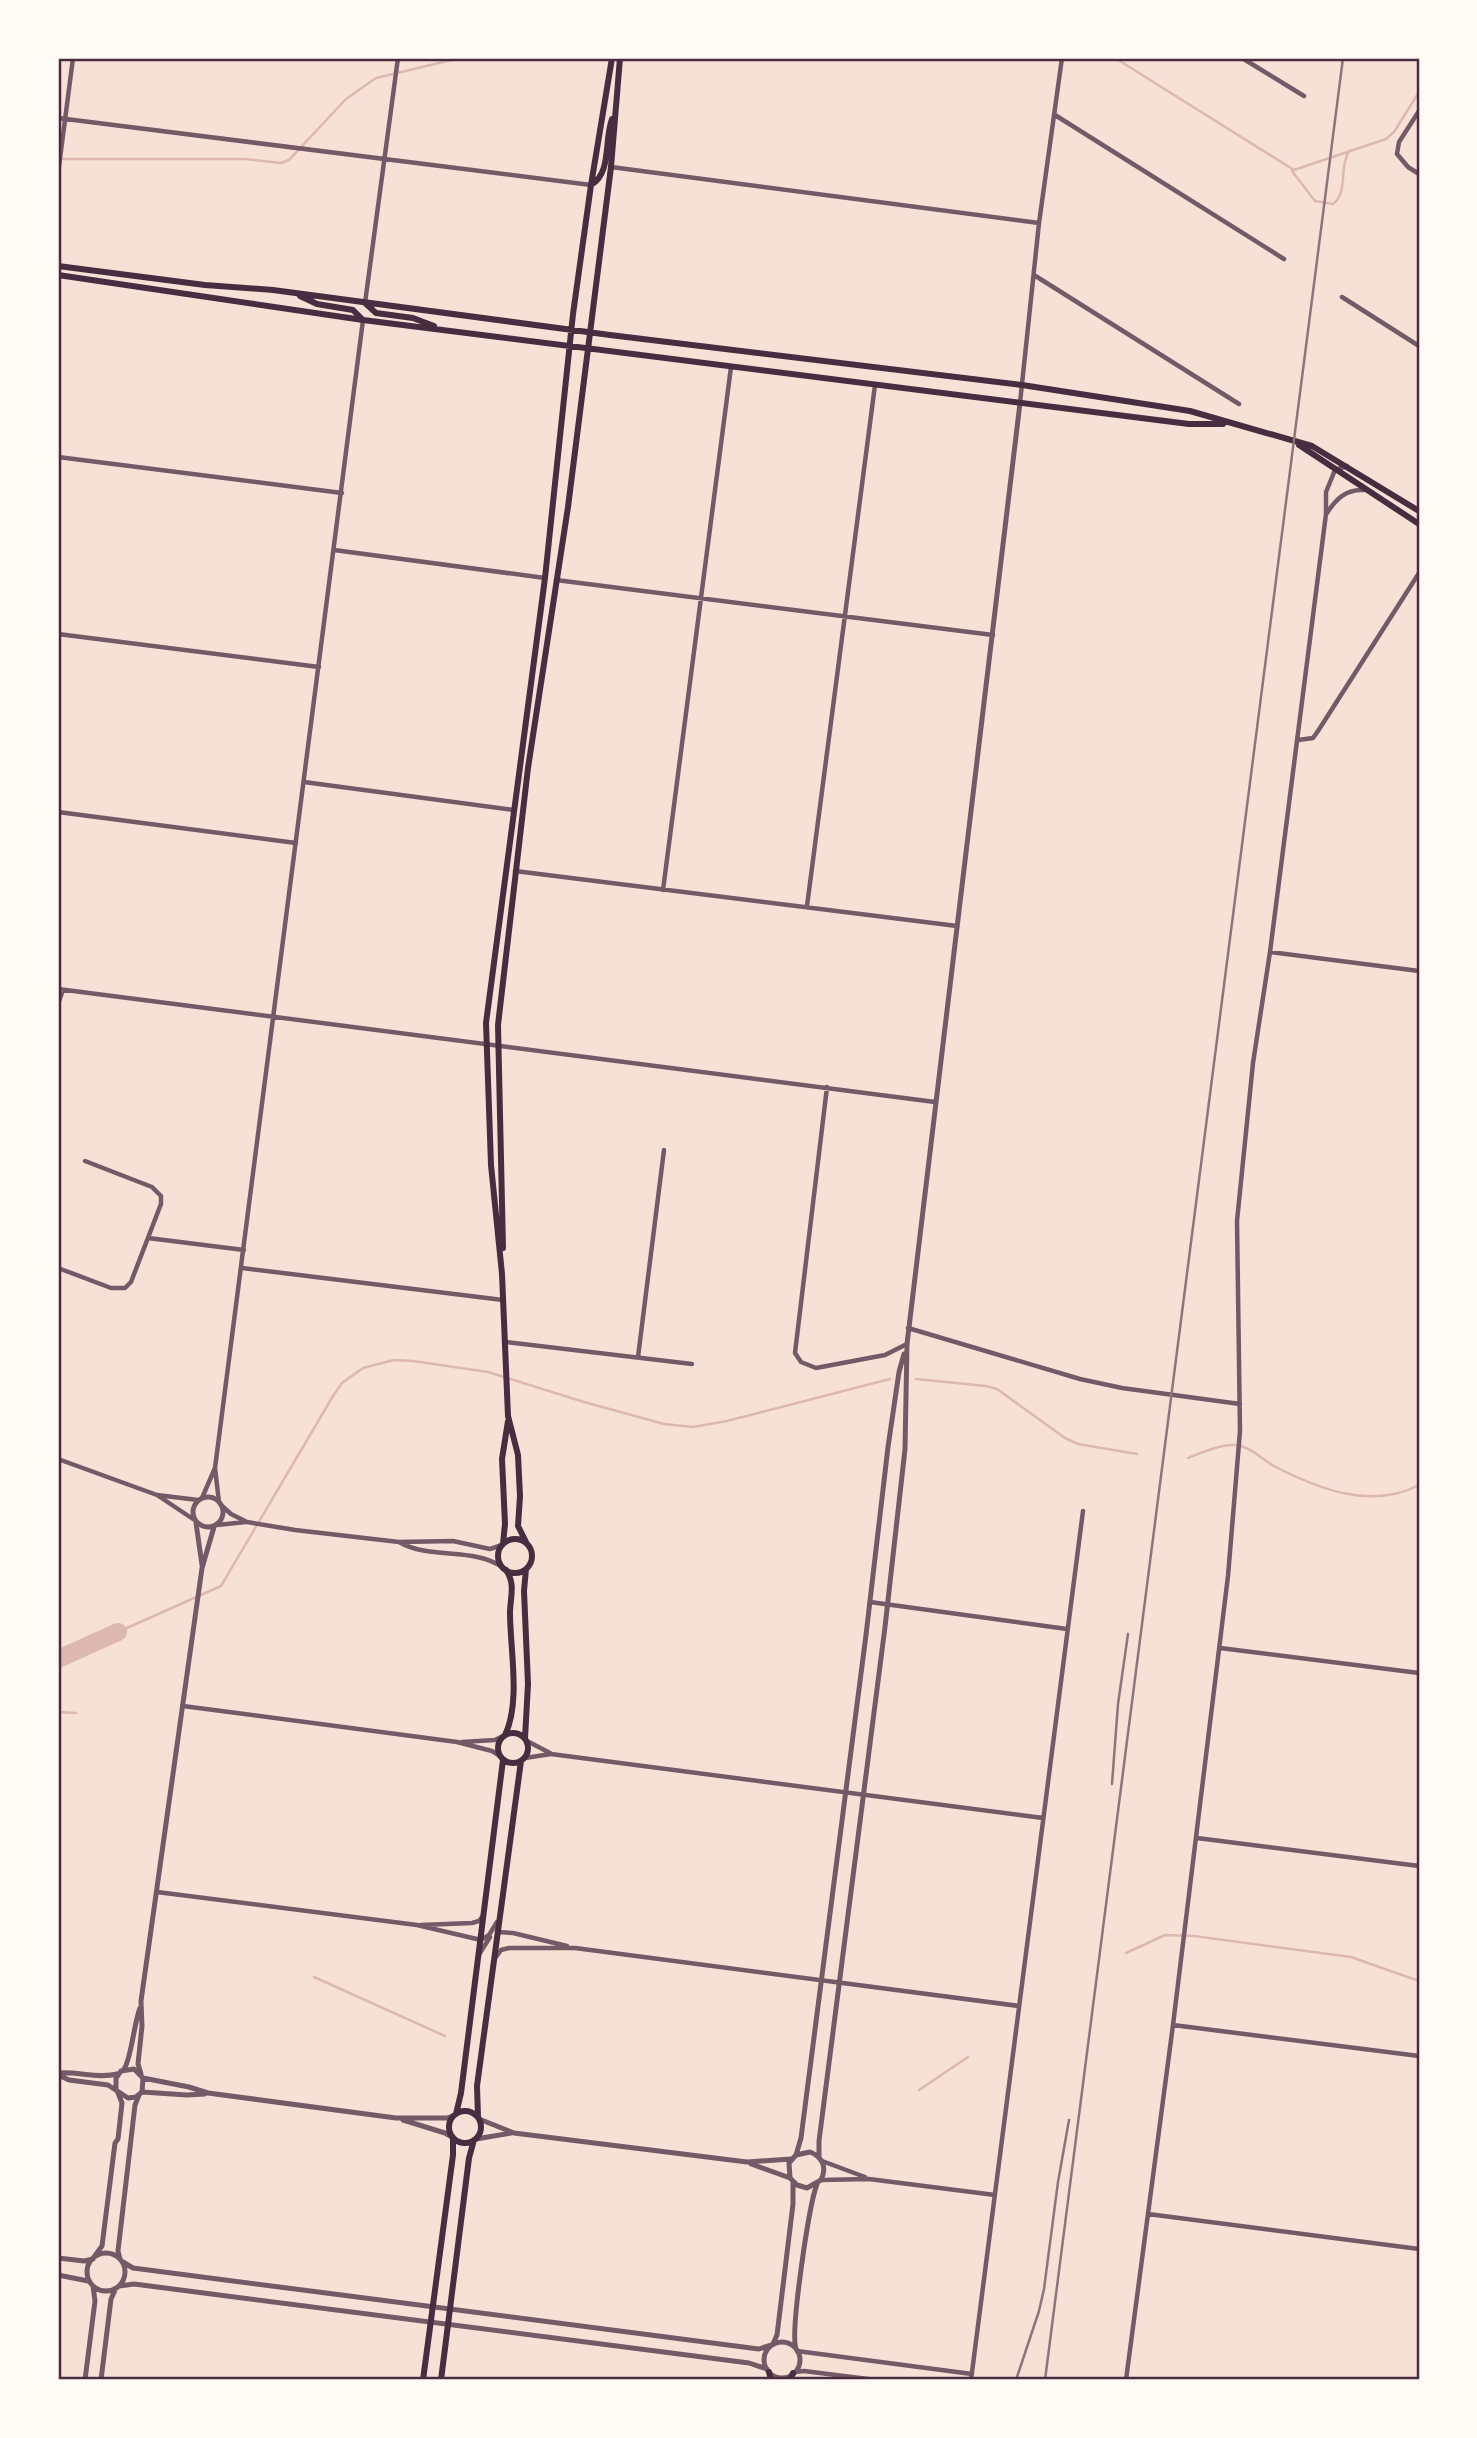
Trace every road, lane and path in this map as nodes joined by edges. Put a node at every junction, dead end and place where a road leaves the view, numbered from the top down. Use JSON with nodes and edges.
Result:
{"nodes":[{"id":1,"x":73,"y":58,"type":"edge"},
{"id":2,"x":612,"y":58,"type":"edge"},
{"id":3,"x":620,"y":58,"type":"edge"},
{"id":4,"x":1062,"y":58,"type":"edge"},
{"id":5,"x":1242,"y":58,"type":"edge"},
{"id":6,"x":398,"y":60,"type":"edge"},
{"id":7,"x":1304,"y":96,"type":"dead end"},
{"id":8,"x":1419,"y":111,"type":"edge"},
{"id":9,"x":615,"y":114,"type":"junction"},
{"id":10,"x":1055,"y":115,"type":"junction"},
{"id":11,"x":58,"y":118,"type":"edge"},
{"id":12,"x":66,"y":119,"type":"junction"},
{"id":13,"x":385,"y":159,"type":"junction"},
{"id":14,"x":59,"y":167,"type":"edge"},
{"id":15,"x":611,"y":167,"type":"junction"},
{"id":16,"x":58,"y":174,"type":"edge"},
{"id":17,"x":1419,"y":174,"type":"edge"},
{"id":18,"x":591,"y":185,"type":"junction"},
{"id":19,"x":1039,"y":223,"type":"junction"},
{"id":20,"x":1284,"y":259,"type":"dead end"},
{"id":21,"x":58,"y":266,"type":"edge"},
{"id":22,"x":1034,"y":275,"type":"junction"},
{"id":23,"x":60,"y":276,"type":"edge"},
{"id":24,"x":295,"y":294,"type":"junction"},
{"id":25,"x":1342,"y":297,"type":"dead end"},
{"id":26,"x":365,"y":303,"type":"junction"},
{"id":27,"x":363,"y":320,"type":"junction"},
{"id":28,"x":443,"y":330,"type":"junction"},
{"id":29,"x":572,"y":330,"type":"junction"},
{"id":30,"x":589,"y":332,"type":"junction"},
{"id":31,"x":570,"y":346,"type":"junction"},
{"id":32,"x":1419,"y":346,"type":"edge"},
{"id":33,"x":587,"y":349,"type":"junction"},
{"id":34,"x":730,"y":367,"type":"junction"},
{"id":35,"x":875,"y":385,"type":"junction"},
{"id":36,"x":1022,"y":385,"type":"junction"},
{"id":37,"x":1020,"y":403,"type":"junction"},
{"id":38,"x":1239,"y":404,"type":"dead end"},
{"id":39,"x":1232,"y":424,"type":"junction"},
{"id":40,"x":1298,"y":443,"type":"junction"},
{"id":41,"x":58,"y":457,"type":"edge"},
{"id":42,"x":1348,"y":466,"type":"junction"},
{"id":43,"x":1335,"y":470,"type":"junction"},
{"id":44,"x":1365,"y":490,"type":"junction"},
{"id":45,"x":342,"y":493,"type":"junction"},
{"id":46,"x":1419,"y":512,"type":"edge"},
{"id":47,"x":1326,"y":513,"type":"junction"},
{"id":48,"x":1419,"y":524,"type":"edge"},
{"id":49,"x":334,"y":550,"type":"junction"},
{"id":50,"x":1419,"y":573,"type":"edge"},
{"id":51,"x":545,"y":578,"type":"junction"},
{"id":52,"x":556,"y":580,"type":"junction"},
{"id":53,"x":701,"y":597,"type":"junction"},
{"id":54,"x":845,"y":617,"type":"junction"},
{"id":55,"x":58,"y":634,"type":"edge"},
{"id":56,"x":993,"y":635,"type":"junction"},
{"id":57,"x":319,"y":667,"type":"junction"},
{"id":58,"x":1298,"y":740,"type":"junction"},
{"id":59,"x":304,"y":782,"type":"junction"},
{"id":60,"x":515,"y":810,"type":"junction"},
{"id":61,"x":58,"y":812,"type":"edge"},
{"id":62,"x":296,"y":843,"type":"junction"},
{"id":63,"x":515,"y":871,"type":"junction"},
{"id":64,"x":663,"y":890,"type":"junction"},
{"id":65,"x":807,"y":906,"type":"junction"},
{"id":66,"x":957,"y":926,"type":"junction"},
{"id":67,"x":1270,"y":952,"type":"junction"},
{"id":68,"x":1419,"y":971,"type":"edge"},
{"id":69,"x":60,"y":990,"type":"edge"},
{"id":70,"x":58,"y":1004,"type":"edge"},
{"id":71,"x":274,"y":1016,"type":"junction"},
{"id":72,"x":486,"y":1043,"type":"junction"},
{"id":73,"x":498,"y":1045,"type":"junction"},
{"id":74,"x":827,"y":1087,"type":"junction"},
{"id":75,"x":935,"y":1102,"type":"junction"},
{"id":76,"x":664,"y":1150,"type":"dead end"},
{"id":77,"x":85,"y":1161,"type":"dead end"},
{"id":78,"x":148,"y":1238,"type":"junction"},
{"id":79,"x":244,"y":1250,"type":"junction"},
{"id":80,"x":242,"y":1268,"type":"junction"},
{"id":81,"x":58,"y":1269,"type":"edge"},
{"id":82,"x":502,"y":1274,"type":"junction"},
{"id":83,"x":504,"y":1300,"type":"junction"},
{"id":84,"x":908,"y":1328,"type":"junction"},
{"id":85,"x":505,"y":1342,"type":"junction"},
{"id":86,"x":906,"y":1345,"type":"junction"},
{"id":87,"x":638,"y":1357,"type":"junction"},
{"id":88,"x":692,"y":1364,"type":"dead end"},
{"id":89,"x":1240,"y":1404,"type":"junction"},
{"id":90,"x":508,"y":1416,"type":"junction"},
{"id":91,"x":58,"y":1459,"type":"edge"},
{"id":92,"x":215,"y":1468,"type":"junction"},
{"id":93,"x":157,"y":1495,"type":"junction"},
{"id":94,"x":200,"y":1499,"type":"junction"},
{"id":95,"x":220,"y":1503,"type":"junction"},
{"id":96,"x":1083,"y":1511,"type":"dead end"},
{"id":97,"x":195,"y":1521,"type":"junction"},
{"id":98,"x":248,"y":1522,"type":"junction"},
{"id":99,"x":216,"y":1526,"type":"junction"},
{"id":100,"x":399,"y":1542,"type":"junction"},
{"id":101,"x":527,"y":1544,"type":"junction"},
{"id":102,"x":503,"y":1545,"type":"junction"},
{"id":103,"x":504,"y":1568,"type":"junction"},
{"id":104,"x":526,"y":1569,"type":"junction"},
{"id":105,"x":202,"y":1570,"type":"junction"},
{"id":106,"x":870,"y":1602,"type":"junction"},
{"id":107,"x":888,"y":1605,"type":"junction"},
{"id":108,"x":1067,"y":1629,"type":"junction"},
{"id":109,"x":1220,"y":1648,"type":"junction"},
{"id":110,"x":1419,"y":1673,"type":"edge"},
{"id":111,"x":183,"y":1706,"type":"junction"},
{"id":112,"x":504,"y":1736,"type":"junction"},
{"id":113,"x":526,"y":1740,"type":"junction"},
{"id":114,"x":457,"y":1742,"type":"junction"},
{"id":115,"x":551,"y":1754,"type":"junction"},
{"id":116,"x":501,"y":1758,"type":"junction"},
{"id":117,"x":523,"y":1760,"type":"junction"},
{"id":118,"x":845,"y":1792,"type":"junction"},
{"id":119,"x":864,"y":1795,"type":"junction"},
{"id":120,"x":1043,"y":1818,"type":"junction"},
{"id":121,"x":1197,"y":1838,"type":"junction"},
{"id":122,"x":1419,"y":1866,"type":"edge"},
{"id":123,"x":157,"y":1892,"type":"junction"},
{"id":124,"x":485,"y":1911,"type":"junction"},
{"id":125,"x":500,"y":1917,"type":"junction"},
{"id":126,"x":417,"y":1925,"type":"junction"},
{"id":127,"x":498,"y":1932,"type":"junction"},
{"id":128,"x":481,"y":1940,"type":"junction"},
{"id":129,"x":575,"y":1948,"type":"junction"},
{"id":130,"x":479,"y":1956,"type":"junction"},
{"id":131,"x":494,"y":1963,"type":"junction"},
{"id":132,"x":821,"y":1981,"type":"junction"},
{"id":133,"x":839,"y":1983,"type":"junction"},
{"id":134,"x":141,"y":2005,"type":"junction"},
{"id":135,"x":1019,"y":2006,"type":"junction"},
{"id":136,"x":1173,"y":2025,"type":"junction"},
{"id":137,"x":1419,"y":2056,"type":"edge"},
{"id":138,"x":120,"y":2073,"type":"junction"},
{"id":139,"x":58,"y":2074,"type":"edge"},
{"id":140,"x":142,"y":2076,"type":"junction"},
{"id":141,"x":117,"y":2091,"type":"junction"},
{"id":142,"x":141,"y":2093,"type":"junction"},
{"id":143,"x":208,"y":2093,"type":"junction"},
{"id":144,"x":454,"y":2115,"type":"junction"},
{"id":145,"x":397,"y":2118,"type":"junction"},
{"id":146,"x":478,"y":2118,"type":"junction"},
{"id":147,"x":514,"y":2133,"type":"junction"},
{"id":148,"x":452,"y":2137,"type":"junction"},
{"id":149,"x":475,"y":2140,"type":"junction"},
{"id":150,"x":794,"y":2157,"type":"junction"},
{"id":151,"x":820,"y":2159,"type":"junction"},
{"id":152,"x":747,"y":2162,"type":"junction"},
{"id":153,"x":869,"y":2179,"type":"junction"},
{"id":154,"x":791,"y":2180,"type":"junction"},
{"id":155,"x":819,"y":2182,"type":"junction"},
{"id":156,"x":109,"y":2189,"type":"junction"},
{"id":157,"x":125,"y":2191,"type":"junction"},
{"id":158,"x":995,"y":2195,"type":"junction"},
{"id":159,"x":1148,"y":2214,"type":"junction"},
{"id":160,"x":1419,"y":2249,"type":"edge"},
{"id":161,"x":58,"y":2258,"type":"edge"},
{"id":162,"x":93,"y":2258,"type":"junction"},
{"id":163,"x":121,"y":2260,"type":"junction"},
{"id":164,"x":58,"y":2275,"type":"edge"},
{"id":165,"x":92,"y":2284,"type":"junction"},
{"id":166,"x":118,"y":2287,"type":"junction"},
{"id":167,"x":284,"y":2287,"type":"junction"},
{"id":168,"x":282,"y":2303,"type":"junction"},
{"id":169,"x":433,"y":2305,"type":"junction"},
{"id":170,"x":450,"y":2308,"type":"junction"},
{"id":171,"x":431,"y":2323,"type":"junction"},
{"id":172,"x":448,"y":2325,"type":"junction"},
{"id":173,"x":580,"y":2325,"type":"junction"},
{"id":174,"x":578,"y":2341,"type":"junction"},
{"id":175,"x":730,"y":2345,"type":"junction"},
{"id":176,"x":772,"y":2345,"type":"junction"},
{"id":177,"x":797,"y":2350,"type":"junction"},
{"id":178,"x":728,"y":2360,"type":"junction"},
{"id":179,"x":87,"y":2362,"type":"junction"},
{"id":180,"x":103,"y":2364,"type":"junction"},
{"id":181,"x":768,"y":2371,"type":"junction"},
{"id":182,"x":793,"y":2375,"type":"edge"},
{"id":183,"x":972,"y":2377,"type":"edge"},
{"id":184,"x":85,"y":2380,"type":"edge"},
{"id":185,"x":101,"y":2380,"type":"edge"},
{"id":186,"x":424,"y":2380,"type":"edge"},
{"id":187,"x":441,"y":2380,"type":"edge"},
{"id":188,"x":771,"y":2380,"type":"edge"},
{"id":189,"x":876,"y":2380,"type":"edge"},
{"id":190,"x":1126,"y":2380,"type":"edge"}],
"edges":[{"from":1,"to":12,"type":"street"},
{"from":2,"to":18,"type":"main road"},
{"from":3,"to":9,"type":"main road"},
{"from":4,"to":10,"type":"street"},
{"from":5,"to":7,"type":"street"},
{"from":6,"to":13,"type":"street"},
{"from":8,"to":17,"type":"street"},
{"from":9,"to":15,"type":"main road"},
{"from":9,"to":18,"type":"main road"},
{"from":10,"to":19,"type":"street"},
{"from":10,"to":20,"type":"street"},
{"from":11,"to":12,"type":"street"},
{"from":12,"to":13,"type":"street"},
{"from":12,"to":14,"type":"street"},
{"from":13,"to":18,"type":"street"},
{"from":13,"to":26,"type":"street"},
{"from":14,"to":16,"type":"street"},
{"from":15,"to":19,"type":"street"},
{"from":15,"to":30,"type":"main road"},
{"from":18,"to":29,"type":"main road"},
{"from":19,"to":22,"type":"street"},
{"from":21,"to":24,"type":"main road"},
{"from":22,"to":36,"type":"street"},
{"from":22,"to":38,"type":"street"},
{"from":23,"to":27,"type":"main road"},
{"from":24,"to":26,"type":"main road"},
{"from":24,"to":27,"type":"main road"},
{"from":25,"to":32,"type":"street"},
{"from":26,"to":28,"type":"main road"},
{"from":26,"to":29,"type":"main road"},
{"from":27,"to":28,"type":"main road"},
{"from":27,"to":45,"type":"street"},
{"from":28,"to":31,"type":"main road"},
{"from":29,"to":30,"type":"main road"},
{"from":29,"to":31,"type":"main road"},
{"from":30,"to":33,"type":"main road"},
{"from":30,"to":36,"type":"main road"},
{"from":31,"to":33,"type":"main road"},
{"from":31,"to":51,"type":"main road"},
{"from":33,"to":34,"type":"main road"},
{"from":33,"to":52,"type":"main road"},
{"from":34,"to":35,"type":"main road"},
{"from":34,"to":53,"type":"street"},
{"from":35,"to":37,"type":"main road"},
{"from":35,"to":54,"type":"street"},
{"from":36,"to":37,"type":"street"},
{"from":36,"to":39,"type":"main road"},
{"from":37,"to":39,"type":"main road"},
{"from":37,"to":56,"type":"street"},
{"from":39,"to":40,"type":"main road"},
{"from":40,"to":42,"type":"main road"},
{"from":40,"to":43,"type":"main road"},
{"from":41,"to":45,"type":"street"},
{"from":42,"to":43,"type":"street"},
{"from":42,"to":46,"type":"main road"},
{"from":43,"to":44,"type":"main road"},
{"from":43,"to":47,"type":"street"},
{"from":44,"to":47,"type":"street"},
{"from":44,"to":48,"type":"main road"},
{"from":45,"to":49,"type":"street"},
{"from":47,"to":58,"type":"street"},
{"from":49,"to":51,"type":"street"},
{"from":49,"to":57,"type":"street"},
{"from":50,"to":58,"type":"street"},
{"from":51,"to":60,"type":"main road"},
{"from":52,"to":53,"type":"street"},
{"from":52,"to":63,"type":"main road"},
{"from":53,"to":54,"type":"street"},
{"from":53,"to":64,"type":"street"},
{"from":54,"to":56,"type":"street"},
{"from":54,"to":65,"type":"street"},
{"from":55,"to":57,"type":"street"},
{"from":56,"to":66,"type":"street"},
{"from":57,"to":59,"type":"street"},
{"from":58,"to":67,"type":"street"},
{"from":59,"to":60,"type":"street"},
{"from":59,"to":62,"type":"street"},
{"from":60,"to":72,"type":"main road"},
{"from":61,"to":62,"type":"street"},
{"from":62,"to":71,"type":"street"},
{"from":63,"to":64,"type":"street"},
{"from":63,"to":73,"type":"main road"},
{"from":64,"to":65,"type":"street"},
{"from":65,"to":66,"type":"street"},
{"from":66,"to":75,"type":"street"},
{"from":67,"to":68,"type":"street"},
{"from":67,"to":89,"type":"street"},
{"from":69,"to":70,"type":"street"},
{"from":69,"to":71,"type":"street"},
{"from":71,"to":72,"type":"street"},
{"from":71,"to":79,"type":"street"},
{"from":72,"to":73,"type":"street"},
{"from":72,"to":82,"type":"main road"},
{"from":73,"to":74,"type":"street"},
{"from":73,"to":82,"type":"main road"},
{"from":74,"to":75,"type":"street"},
{"from":74,"to":86,"type":"street"},
{"from":75,"to":84,"type":"street"},
{"from":76,"to":87,"type":"street"},
{"from":77,"to":78,"type":"street"},
{"from":78,"to":79,"type":"street"},
{"from":78,"to":81,"type":"street"},
{"from":79,"to":80,"type":"street"},
{"from":80,"to":83,"type":"street"},
{"from":80,"to":92,"type":"street"},
{"from":82,"to":83,"type":"main road"},
{"from":83,"to":85,"type":"main road"},
{"from":84,"to":86,"type":"street"},
{"from":84,"to":89,"type":"street"},
{"from":85,"to":87,"type":"street"},
{"from":85,"to":90,"type":"main road"},
{"from":86,"to":106,"type":"street"},
{"from":86,"to":107,"type":"street"},
{"from":87,"to":88,"type":"street"},
{"from":89,"to":109,"type":"street"},
{"from":90,"to":101,"type":"main road"},
{"from":90,"to":102,"type":"main road"},
{"from":91,"to":93,"type":"street"},
{"from":92,"to":94,"type":"street"},
{"from":92,"to":95,"type":"street"},
{"from":93,"to":94,"type":"street"},
{"from":93,"to":97,"type":"street"},
{"from":94,"to":95,"type":"street"},
{"from":94,"to":97,"type":"street"},
{"from":95,"to":98,"type":"street"},
{"from":95,"to":99,"type":"street"},
{"from":96,"to":108,"type":"street"},
{"from":97,"to":99,"type":"street"},
{"from":97,"to":105,"type":"street"},
{"from":98,"to":99,"type":"street"},
{"from":98,"to":100,"type":"street"},
{"from":99,"to":105,"type":"street"},
{"from":100,"to":102,"type":"street"},
{"from":100,"to":103,"type":"street"},
{"from":101,"to":102,"type":"main road"},
{"from":101,"to":104,"type":"main road"},
{"from":102,"to":103,"type":"main road"},
{"from":103,"to":104,"type":"main road"},
{"from":103,"to":112,"type":"main road"},
{"from":104,"to":113,"type":"main road"},
{"from":105,"to":111,"type":"street"},
{"from":106,"to":107,"type":"street"},
{"from":106,"to":118,"type":"street"},
{"from":107,"to":108,"type":"street"},
{"from":107,"to":119,"type":"street"},
{"from":108,"to":120,"type":"street"},
{"from":109,"to":110,"type":"street"},
{"from":109,"to":121,"type":"street"},
{"from":111,"to":114,"type":"street"},
{"from":111,"to":123,"type":"street"},
{"from":112,"to":113,"type":"main road"},
{"from":112,"to":114,"type":"street"},
{"from":112,"to":116,"type":"main road"},
{"from":113,"to":115,"type":"street"},
{"from":113,"to":117,"type":"main road"},
{"from":114,"to":116,"type":"street"},
{"from":115,"to":117,"type":"street"},
{"from":115,"to":118,"type":"street"},
{"from":116,"to":117,"type":"main road"},
{"from":116,"to":124,"type":"main road"},
{"from":117,"to":125,"type":"main road"},
{"from":118,"to":119,"type":"street"},
{"from":118,"to":132,"type":"street"},
{"from":119,"to":120,"type":"street"},
{"from":119,"to":133,"type":"street"},
{"from":120,"to":135,"type":"street"},
{"from":121,"to":122,"type":"street"},
{"from":121,"to":136,"type":"street"},
{"from":123,"to":126,"type":"street"},
{"from":123,"to":134,"type":"street"},
{"from":124,"to":126,"type":"street"},
{"from":124,"to":128,"type":"main road"},
{"from":125,"to":127,"type":"main road"},
{"from":125,"to":128,"type":"street"},
{"from":126,"to":128,"type":"street"},
{"from":127,"to":129,"type":"street"},
{"from":127,"to":130,"type":"street"},
{"from":127,"to":131,"type":"main road"},
{"from":128,"to":130,"type":"main road"},
{"from":129,"to":131,"type":"street"},
{"from":129,"to":132,"type":"street"},
{"from":130,"to":144,"type":"main road"},
{"from":131,"to":146,"type":"main road"},
{"from":132,"to":133,"type":"street"},
{"from":132,"to":150,"type":"street"},
{"from":133,"to":135,"type":"street"},
{"from":133,"to":151,"type":"street"},
{"from":134,"to":138,"type":"street"},
{"from":134,"to":140,"type":"street"},
{"from":135,"to":158,"type":"street"},
{"from":136,"to":137,"type":"street"},
{"from":136,"to":159,"type":"street"},
{"from":138,"to":139,"type":"street"},
{"from":138,"to":140,"type":"street"},
{"from":138,"to":141,"type":"street"},
{"from":139,"to":141,"type":"street"},
{"from":140,"to":142,"type":"street"},
{"from":140,"to":143,"type":"street"},
{"from":141,"to":142,"type":"street"},
{"from":141,"to":156,"type":"street"},
{"from":142,"to":143,"type":"street"},
{"from":142,"to":157,"type":"street"},
{"from":143,"to":145,"type":"street"},
{"from":144,"to":145,"type":"street"},
{"from":144,"to":146,"type":"main road"},
{"from":144,"to":148,"type":"main road"},
{"from":145,"to":148,"type":"street"},
{"from":146,"to":147,"type":"street"},
{"from":146,"to":149,"type":"main road"},
{"from":147,"to":149,"type":"street"},
{"from":147,"to":152,"type":"street"},
{"from":148,"to":149,"type":"main road"},
{"from":148,"to":169,"type":"main road"},
{"from":149,"to":170,"type":"main road"},
{"from":150,"to":151,"type":"street"},
{"from":150,"to":152,"type":"street"},
{"from":150,"to":154,"type":"street"},
{"from":151,"to":153,"type":"street"},
{"from":151,"to":155,"type":"street"},
{"from":152,"to":154,"type":"street"},
{"from":153,"to":155,"type":"street"},
{"from":153,"to":158,"type":"street"},
{"from":154,"to":155,"type":"street"},
{"from":154,"to":176,"type":"street"},
{"from":155,"to":177,"type":"street"},
{"from":156,"to":157,"type":"street"},
{"from":156,"to":162,"type":"street"},
{"from":157,"to":163,"type":"street"},
{"from":158,"to":183,"type":"street"},
{"from":159,"to":160,"type":"street"},
{"from":159,"to":190,"type":"street"},
{"from":161,"to":162,"type":"street"},
{"from":162,"to":163,"type":"street"},
{"from":162,"to":165,"type":"street"},
{"from":163,"to":166,"type":"street"},
{"from":163,"to":167,"type":"street"},
{"from":164,"to":165,"type":"street"},
{"from":165,"to":166,"type":"street"},
{"from":165,"to":179,"type":"street"},
{"from":166,"to":168,"type":"street"},
{"from":166,"to":180,"type":"street"},
{"from":167,"to":168,"type":"street"},
{"from":167,"to":169,"type":"street"},
{"from":168,"to":171,"type":"street"},
{"from":169,"to":170,"type":"street"},
{"from":169,"to":171,"type":"main road"},
{"from":170,"to":172,"type":"main road"},
{"from":170,"to":173,"type":"street"},
{"from":171,"to":172,"type":"street"},
{"from":171,"to":186,"type":"main road"},
{"from":172,"to":174,"type":"street"},
{"from":172,"to":187,"type":"main road"},
{"from":173,"to":174,"type":"street"},
{"from":173,"to":175,"type":"street"},
{"from":174,"to":178,"type":"street"},
{"from":175,"to":176,"type":"street"},
{"from":175,"to":178,"type":"street"},
{"from":176,"to":177,"type":"street"},
{"from":176,"to":181,"type":"street"},
{"from":177,"to":182,"type":"street"},
{"from":177,"to":183,"type":"street"},
{"from":178,"to":181,"type":"street"},
{"from":179,"to":180,"type":"street"},
{"from":179,"to":184,"type":"street"},
{"from":180,"to":185,"type":"street"},
{"from":181,"to":182,"type":"street"},
{"from":181,"to":188,"type":"main road"},
{"from":182,"to":189,"type":"street"}]}
